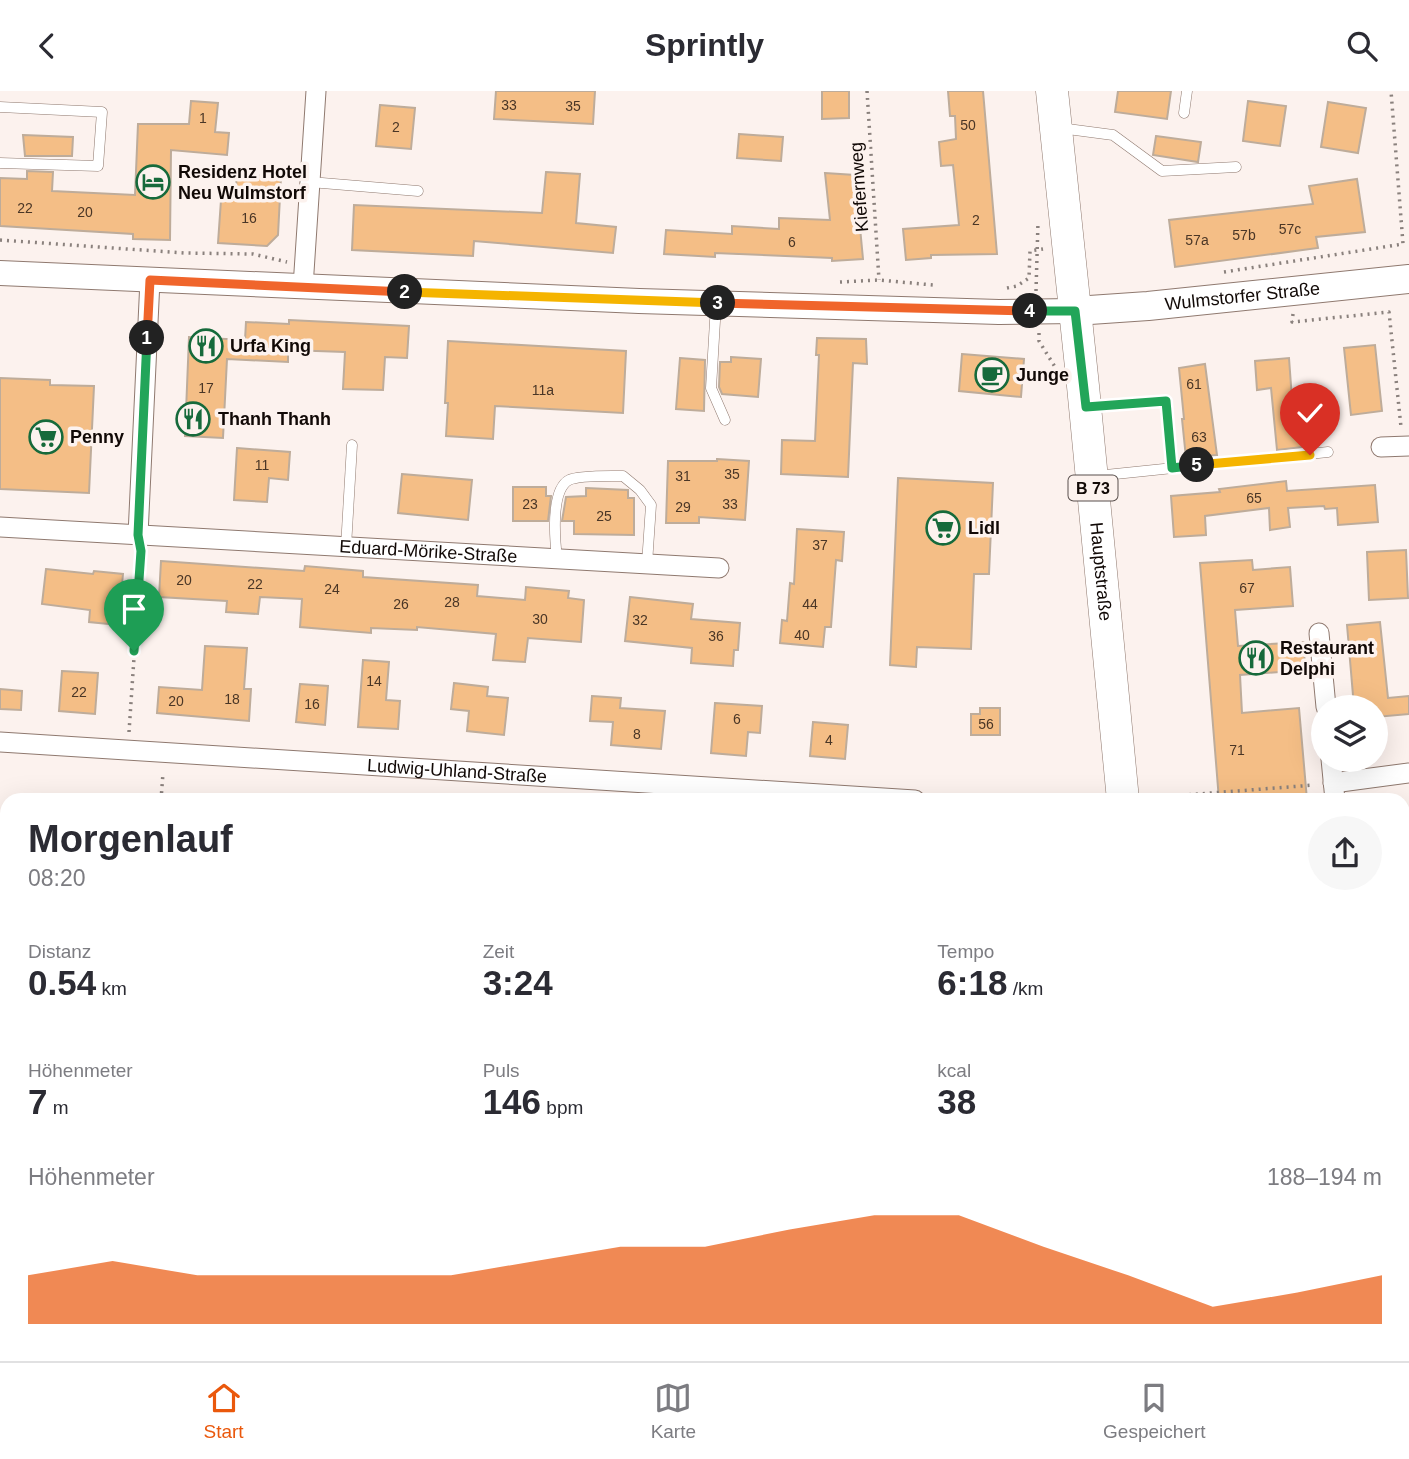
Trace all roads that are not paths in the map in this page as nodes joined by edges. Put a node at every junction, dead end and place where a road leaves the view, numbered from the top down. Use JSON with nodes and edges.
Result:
{"nodes":[{"id":1,"x":316,"y":91,"type":"edge"},
{"id":2,"x":1052,"y":91,"type":"edge"},
{"id":3,"x":1187,"y":91,"type":"edge"},
{"id":4,"x":0,"y":107,"type":"edge"},
{"id":5,"x":1184,"y":113,"type":"dead end"},
{"id":6,"x":1056,"y":128,"type":"junction"},
{"id":7,"x":0,"y":163,"type":"edge"},
{"id":8,"x":1236,"y":167,"type":"dead end"},
{"id":9,"x":310,"y":182,"type":"junction"},
{"id":10,"x":418,"y":191,"type":"dead end"},
{"id":11,"x":0,"y":273,"type":"edge"},
{"id":12,"x":1409,"y":279,"type":"edge"},
{"id":13,"x":150,"y":280,"type":"junction"},
{"id":14,"x":303,"y":287,"type":"junction"},
{"id":15,"x":716,"y":303,"type":"junction"},
{"id":16,"x":1075,"y":311,"type":"junction"},
{"id":17,"x":1086,"y":407,"type":"junction"},
{"id":18,"x":725,"y":420,"type":"dead end"},
{"id":19,"x":352,"y":445,"type":"dead end"},
{"id":20,"x":1406,"y":446,"type":"edge"},
{"id":21,"x":1381,"y":447,"type":"dead end"},
{"id":22,"x":1328,"y":451,"type":"dead end"},
{"id":23,"x":1172,"y":468,"type":"junction"},
{"id":24,"x":1092,"y":477,"type":"junction"},
{"id":25,"x":0,"y":527,"type":"edge"},
{"id":26,"x":138,"y":535,"type":"junction"},
{"id":27,"x":346,"y":547,"type":"junction"},
{"id":28,"x":557,"y":559,"type":"junction"},
{"id":29,"x":647,"y":564,"type":"junction"},
{"id":30,"x":719,"y":568,"type":"dead end"},
{"id":31,"x":1319,"y":632,"type":"dead end"},
{"id":32,"x":1325,"y":695,"type":"edge"},
{"id":33,"x":0,"y":742,"type":"edge"},
{"id":34,"x":1332,"y":772,"type":"edge"},
{"id":35,"x":1409,"y":773,"type":"edge"},
{"id":36,"x":1334,"y":791,"type":"edge"},
{"id":37,"x":788,"y":793,"type":"edge"},
{"id":38,"x":1123,"y":793,"type":"edge"}],
"edges":[{"from":1,"to":9,"type":"street"},
{"from":2,"to":6,"type":"main road","name":"Hauptstraße","number":"B 73"},
{"from":3,"to":5,"type":"lane"},
{"from":4,"to":7,"type":"lane"},
{"from":6,"to":8,"type":"lane"},
{"from":6,"to":16,"type":"main road","name":"Hauptstraße","number":"B 73"},
{"from":9,"to":10,"type":"lane"},
{"from":9,"to":14,"type":"street"},
{"from":11,"to":13,"type":"street"},
{"from":12,"to":16,"type":"main road","name":"Wulmstorfer Straße"},
{"from":13,"to":14,"type":"street"},
{"from":13,"to":26,"type":"street"},
{"from":14,"to":15,"type":"street"},
{"from":15,"to":16,"type":"street"},
{"from":15,"to":18,"type":"lane"},
{"from":16,"to":17,"type":"main road","name":"Hauptstraße","number":"B 73"},
{"from":17,"to":23,"type":"lane"},
{"from":17,"to":24,"type":"main road","name":"Hauptstraße","number":"B 73"},
{"from":19,"to":27,"type":"lane"},
{"from":20,"to":21,"type":"street"},
{"from":22,"to":23,"type":"lane"},
{"from":23,"to":24,"type":"lane"},
{"from":24,"to":38,"type":"main road","name":"Hauptstraße","number":"B 73"},
{"from":25,"to":26,"type":"street","name":"Eduard-Mörike-Straße"},
{"from":26,"to":27,"type":"street","name":"Eduard-Mörike-Straße"},
{"from":27,"to":28,"type":"street","name":"Eduard-Mörike-Straße"},
{"from":28,"to":29,"type":"street","name":"Eduard-Mörike-Straße"},
{"from":28,"to":29,"type":"lane"},
{"from":29,"to":30,"type":"street","name":"Eduard-Mörike-Straße"},
{"from":31,"to":32,"type":"street"},
{"from":33,"to":37,"type":"street","name":"Ludwig-Uhland-Straße"},
{"from":34,"to":36,"type":"street"},
{"from":35,"to":36,"type":"street"}]}
